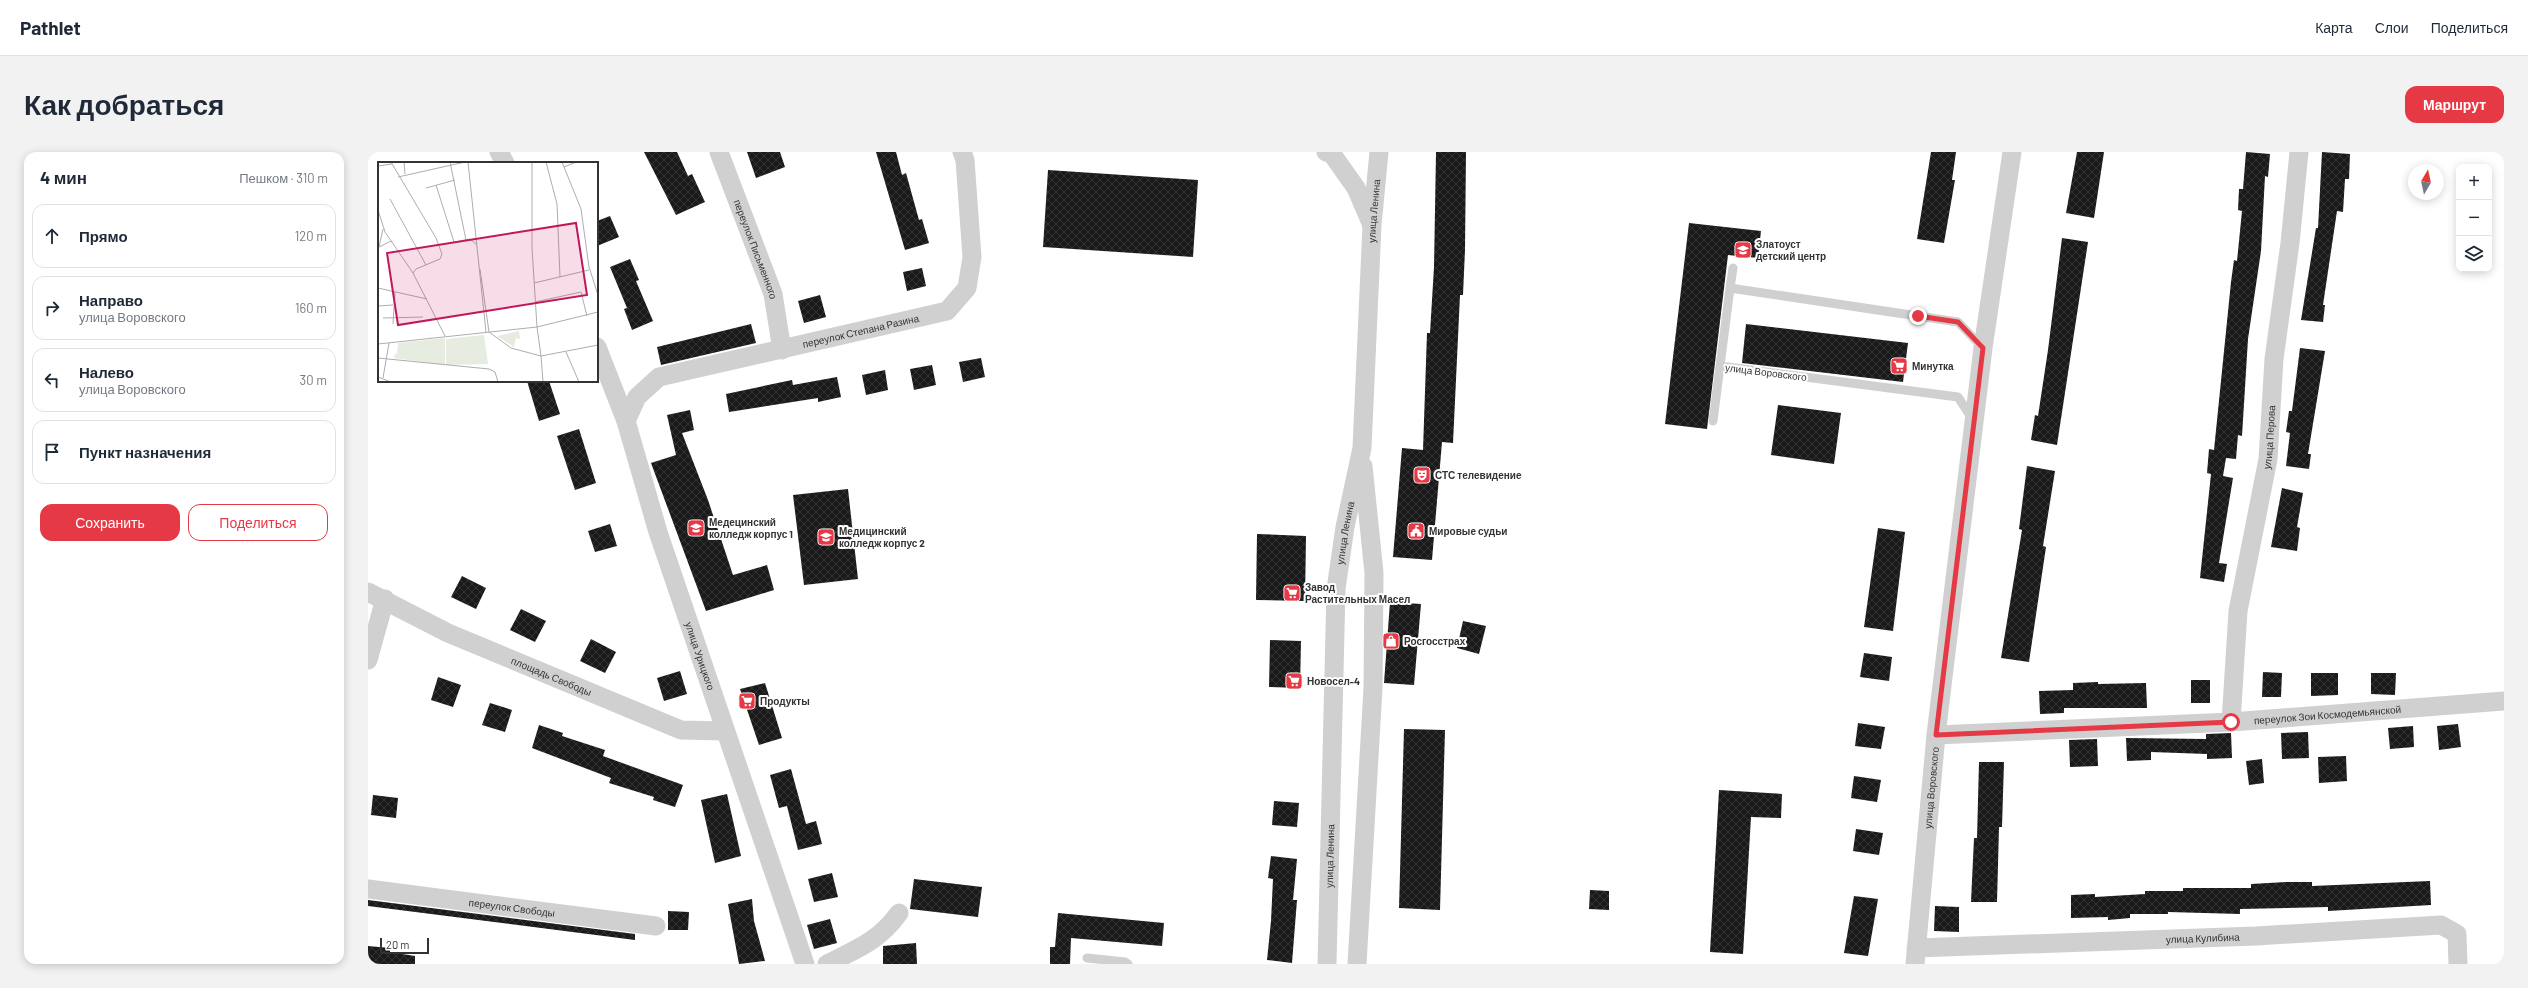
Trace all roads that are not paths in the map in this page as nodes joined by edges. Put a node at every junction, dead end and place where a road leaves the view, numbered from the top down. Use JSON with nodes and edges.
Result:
{"nodes":[{"id":1,"x":499,"y":152,"type":"edge"},
{"id":2,"x":719,"y":152,"type":"edge"},
{"id":3,"x":1326,"y":152,"type":"edge"},
{"id":4,"x":1379,"y":152,"type":"edge"},
{"id":5,"x":2012,"y":152,"type":"edge"},
{"id":6,"x":2299,"y":152,"type":"edge"},
{"id":7,"x":969,"y":155,"type":"edge"},
{"id":8,"x":504,"y":162,"type":"edge"},
{"id":9,"x":1372,"y":225,"type":"junction"},
{"id":10,"x":1733,"y":268,"type":"dead end"},
{"id":11,"x":1730,"y":288,"type":"junction"},
{"id":12,"x":1983,"y":348,"type":"junction"},
{"id":13,"x":598,"y":350,"type":"edge"},
{"id":14,"x":782,"y":350,"type":"junction"},
{"id":15,"x":1720,"y":366,"type":"junction"},
{"id":16,"x":626,"y":421,"type":"junction"},
{"id":17,"x":1713,"y":421,"type":"dead end"},
{"id":18,"x":1974,"y":422,"type":"junction"},
{"id":19,"x":1362,"y":448,"type":"junction"},
{"id":20,"x":376,"y":596,"type":"edge"},
{"id":21,"x":368,"y":660,"type":"edge"},
{"id":22,"x":2504,"y":701,"type":"edge"},
{"id":23,"x":2231,"y":722,"type":"junction"},
{"id":24,"x":725,"y":731,"type":"junction"},
{"id":25,"x":1936,"y":735,"type":"junction"},
{"id":26,"x":368,"y":889,"type":"edge"},
{"id":27,"x":899,"y":913,"type":"dead end"},
{"id":28,"x":656,"y":926,"type":"dead end"},
{"id":29,"x":1916,"y":956,"type":"edge"},
{"id":30,"x":1087,"y":958,"type":"dead end"},
{"id":31,"x":805,"y":964,"type":"edge"},
{"id":32,"x":827,"y":964,"type":"edge"},
{"id":33,"x":1128,"y":964,"type":"edge"},
{"id":34,"x":1326,"y":964,"type":"edge"},
{"id":35,"x":1357,"y":964,"type":"edge"},
{"id":36,"x":2458,"y":964,"type":"edge"}],
"edges":[{"from":1,"to":8,"type":"street"},
{"from":2,"to":14,"type":"street","name":"переулок Письменного"},
{"from":3,"to":9,"type":"street"},
{"from":4,"to":9,"type":"street","name":"улица Ленина"},
{"from":5,"to":12,"type":"street","name":"улица Воровского"},
{"from":6,"to":23,"type":"street","name":"улица Перова"},
{"from":7,"to":14,"type":"street","name":"переулок Степана Разина"},
{"from":9,"to":19,"type":"street","name":"улица Ленина"},
{"from":10,"to":11,"type":"lane","name":"улица Воровского"},
{"from":11,"to":12,"type":"lane"},
{"from":11,"to":15,"type":"lane","name":"улица Воровского"},
{"from":12,"to":18,"type":"street","name":"улица Воровского"},
{"from":13,"to":16,"type":"street","name":"улица Урицкого"},
{"from":14,"to":16,"type":"street","name":"переулок Степана Разина"},
{"from":15,"to":17,"type":"lane"},
{"from":15,"to":18,"type":"lane","name":"улица Воровского"},
{"from":16,"to":24,"type":"street","name":"улица Урицкого"},
{"from":18,"to":25,"type":"street","name":"улица Воровского"},
{"from":19,"to":34,"type":"street","name":"улица Ленина"},
{"from":19,"to":35,"type":"street"},
{"from":20,"to":21,"type":"street"},
{"from":20,"to":24,"type":"street","name":"площадь Свободы"},
{"from":22,"to":23,"type":"street","name":"переулок Зои Космодемьянской"},
{"from":23,"to":25,"type":"street","name":"переулок Зои Космодемьянской"},
{"from":24,"to":31,"type":"street","name":"улица Урицкого"},
{"from":25,"to":29,"type":"street","name":"улица Воровского"},
{"from":26,"to":28,"type":"street","name":"переулок Свободы"},
{"from":27,"to":32,"type":"street"},
{"from":29,"to":36,"type":"street","name":"улица Кулибина"},
{"from":30,"to":33,"type":"lane"}]}
